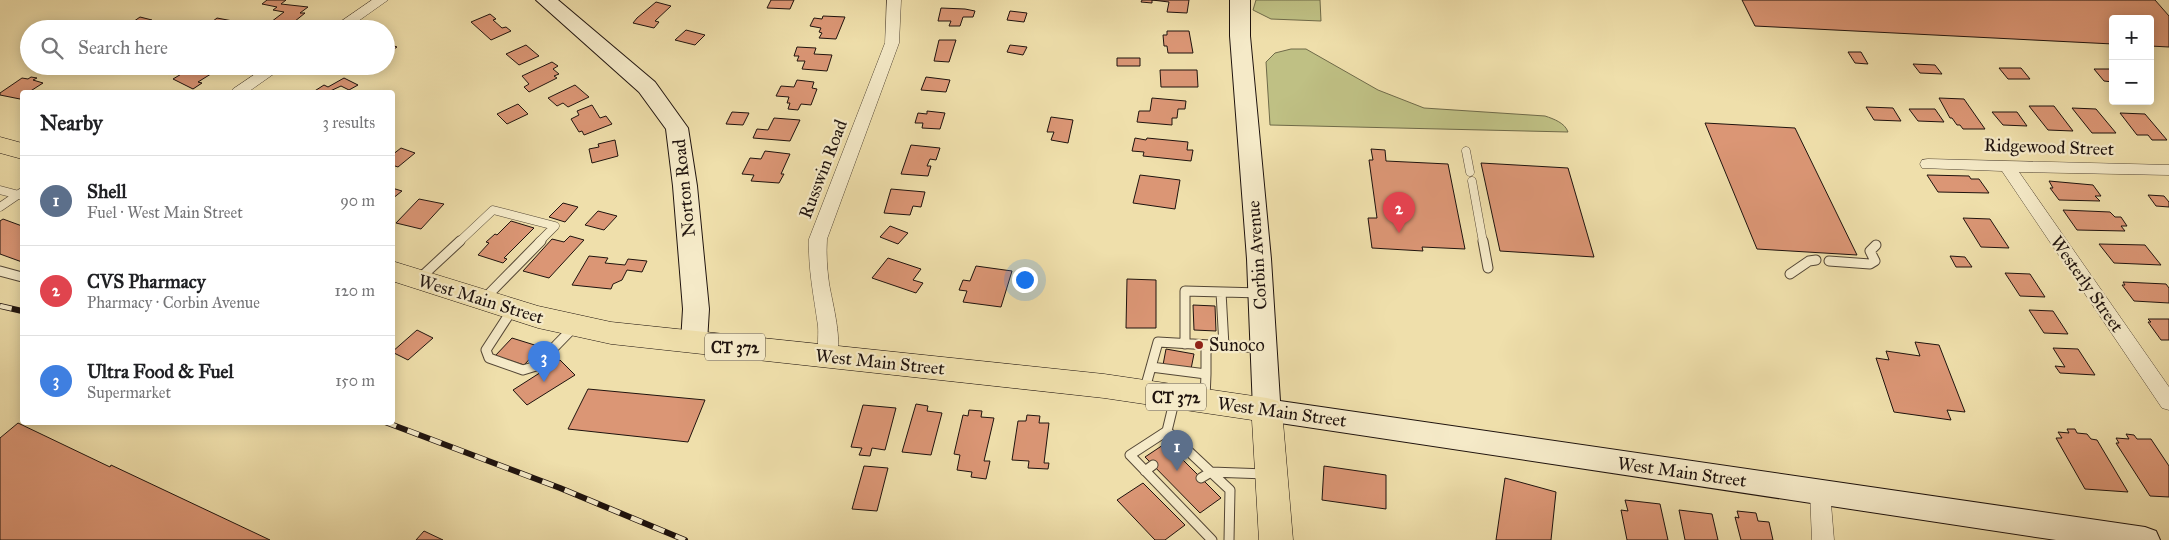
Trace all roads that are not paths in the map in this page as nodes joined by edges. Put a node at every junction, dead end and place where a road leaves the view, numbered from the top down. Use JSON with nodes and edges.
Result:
{"nodes":[{"id":1,"x":382,"y":0,"type":"edge"},
{"id":2,"x":546,"y":0,"type":"edge"},
{"id":3,"x":894,"y":0,"type":"edge"},
{"id":4,"x":1240,"y":0,"type":"edge"},
{"id":5,"x":351,"y":20,"type":"edge"},
{"id":6,"x":264,"y":75,"type":"edge"},
{"id":7,"x":241,"y":90,"type":"edge"},
{"id":8,"x":0,"y":145,"type":"edge"},
{"id":9,"x":20,"y":150,"type":"edge"},
{"id":10,"x":1466,"y":151,"type":"dead end"},
{"id":11,"x":1928,"y":164,"type":"dead end"},
{"id":12,"x":2006,"y":165,"type":"junction"},
{"id":13,"x":2169,"y":170,"type":"edge"},
{"id":14,"x":1470,"y":172,"type":"dead end"},
{"id":15,"x":1472,"y":181,"type":"dead end"},
{"id":16,"x":0,"y":190,"type":"edge"},
{"id":17,"x":20,"y":193,"type":"edge"},
{"id":18,"x":20,"y":194,"type":"edge"},
{"id":19,"x":0,"y":207,"type":"edge"},
{"id":20,"x":1876,"y":245,"type":"dead end"},
{"id":21,"x":1816,"y":260,"type":"dead end"},
{"id":22,"x":1829,"y":261,"type":"dead end"},
{"id":23,"x":1488,"y":268,"type":"dead end"},
{"id":24,"x":0,"y":271,"type":"edge"},
{"id":25,"x":1790,"y":274,"type":"dead end"},
{"id":26,"x":406,"y":275,"type":"edge"},
{"id":27,"x":20,"y":276,"type":"edge"},
{"id":28,"x":1221,"y":292,"type":"junction"},
{"id":29,"x":1261,"y":293,"type":"junction"},
{"id":30,"x":482,"y":301,"type":"junction"},
{"id":31,"x":512,"y":310,"type":"junction"},
{"id":32,"x":575,"y":326,"type":"junction"},
{"id":33,"x":694,"y":342,"type":"junction"},
{"id":34,"x":1185,"y":344,"type":"junction"},
{"id":35,"x":1206,"y":345,"type":"junction"},
{"id":36,"x":1224,"y":346,"type":"junction"},
{"id":37,"x":1263,"y":348,"type":"junction"},
{"id":38,"x":828,"y":356,"type":"junction"},
{"id":39,"x":1147,"y":380,"type":"junction"},
{"id":40,"x":1205,"y":388,"type":"junction"},
{"id":41,"x":1176,"y":397,"type":"junction"},
{"id":42,"x":2169,"y":402,"type":"edge"},
{"id":43,"x":1267,"y":410,"type":"junction"},
{"id":44,"x":1167,"y":431,"type":"junction"},
{"id":45,"x":1211,"y":472,"type":"junction"},
{"id":46,"x":1271,"y":474,"type":"junction"},
{"id":47,"x":1201,"y":478,"type":"dead end"},
{"id":48,"x":1820,"y":492,"type":"junction"},
{"id":49,"x":1212,"y":540,"type":"edge"},
{"id":50,"x":1229,"y":540,"type":"edge"},
{"id":51,"x":1276,"y":540,"type":"edge"},
{"id":52,"x":1824,"y":540,"type":"edge"},
{"id":53,"x":2145,"y":540,"type":"edge"}],
"edges":[{"from":1,"to":5,"type":"street"},
{"from":2,"to":33,"type":"main road","name":"Norton Road"},
{"from":3,"to":38,"type":"street","name":"Russwin Road"},
{"from":4,"to":29,"type":"main road","name":"Corbin Avenue"},
{"from":6,"to":7,"type":"street"},
{"from":8,"to":9,"type":"main road"},
{"from":10,"to":14,"type":"lane"},
{"from":11,"to":12,"type":"street","name":"Ridgewood Street"},
{"from":12,"to":13,"type":"street","name":"Ridgewood Street"},
{"from":12,"to":42,"type":"street","name":"Westerly Street"},
{"from":15,"to":23,"type":"lane"},
{"from":16,"to":17,"type":"lane"},
{"from":18,"to":19,"type":"lane"},
{"from":20,"to":22,"type":"lane"},
{"from":21,"to":25,"type":"lane"},
{"from":24,"to":27,"type":"lane"},
{"from":26,"to":30,"type":"main road","name":"West Main Street","number":"CT 372"},
{"from":26,"to":30,"type":"lane"},
{"from":28,"to":29,"type":"lane"},
{"from":28,"to":34,"type":"lane"},
{"from":28,"to":36,"type":"lane"},
{"from":29,"to":37,"type":"main road","name":"Corbin Avenue"},
{"from":30,"to":31,"type":"main road","name":"West Main Street","number":"CT 372"},
{"from":31,"to":32,"type":"main road","name":"West Main Street","number":"CT 372"},
{"from":31,"to":32,"type":"lane"},
{"from":32,"to":33,"type":"main road","name":"West Main Street","number":"CT 372"},
{"from":33,"to":38,"type":"main road","name":"West Main Street","number":"CT 372"},
{"from":34,"to":35,"type":"lane"},
{"from":34,"to":39,"type":"lane"},
{"from":35,"to":36,"type":"lane"},
{"from":35,"to":40,"type":"lane"},
{"from":36,"to":37,"type":"lane"},
{"from":37,"to":43,"type":"main road","name":"Corbin Avenue"},
{"from":38,"to":39,"type":"main road","name":"West Main Street","number":"CT 372"},
{"from":39,"to":40,"type":"lane"},
{"from":39,"to":41,"type":"main road","name":"West Main Street","number":"CT 372"},
{"from":40,"to":41,"type":"main road","name":"West Main Street","number":"CT 372"},
{"from":40,"to":43,"type":"main road","name":"West Main Street","number":"CT 372"},
{"from":41,"to":44,"type":"lane"},
{"from":43,"to":46,"type":"main road","name":"Corbin Avenue"},
{"from":43,"to":48,"type":"main road","name":"West Main Street"},
{"from":44,"to":45,"type":"lane"},
{"from":44,"to":49,"type":"lane"},
{"from":45,"to":46,"type":"lane"},
{"from":45,"to":47,"type":"lane"},
{"from":45,"to":50,"type":"lane"},
{"from":46,"to":51,"type":"main road","name":"Corbin Avenue"},
{"from":48,"to":52,"type":"street"},
{"from":48,"to":53,"type":"main road","name":"West Main Street"}]}
